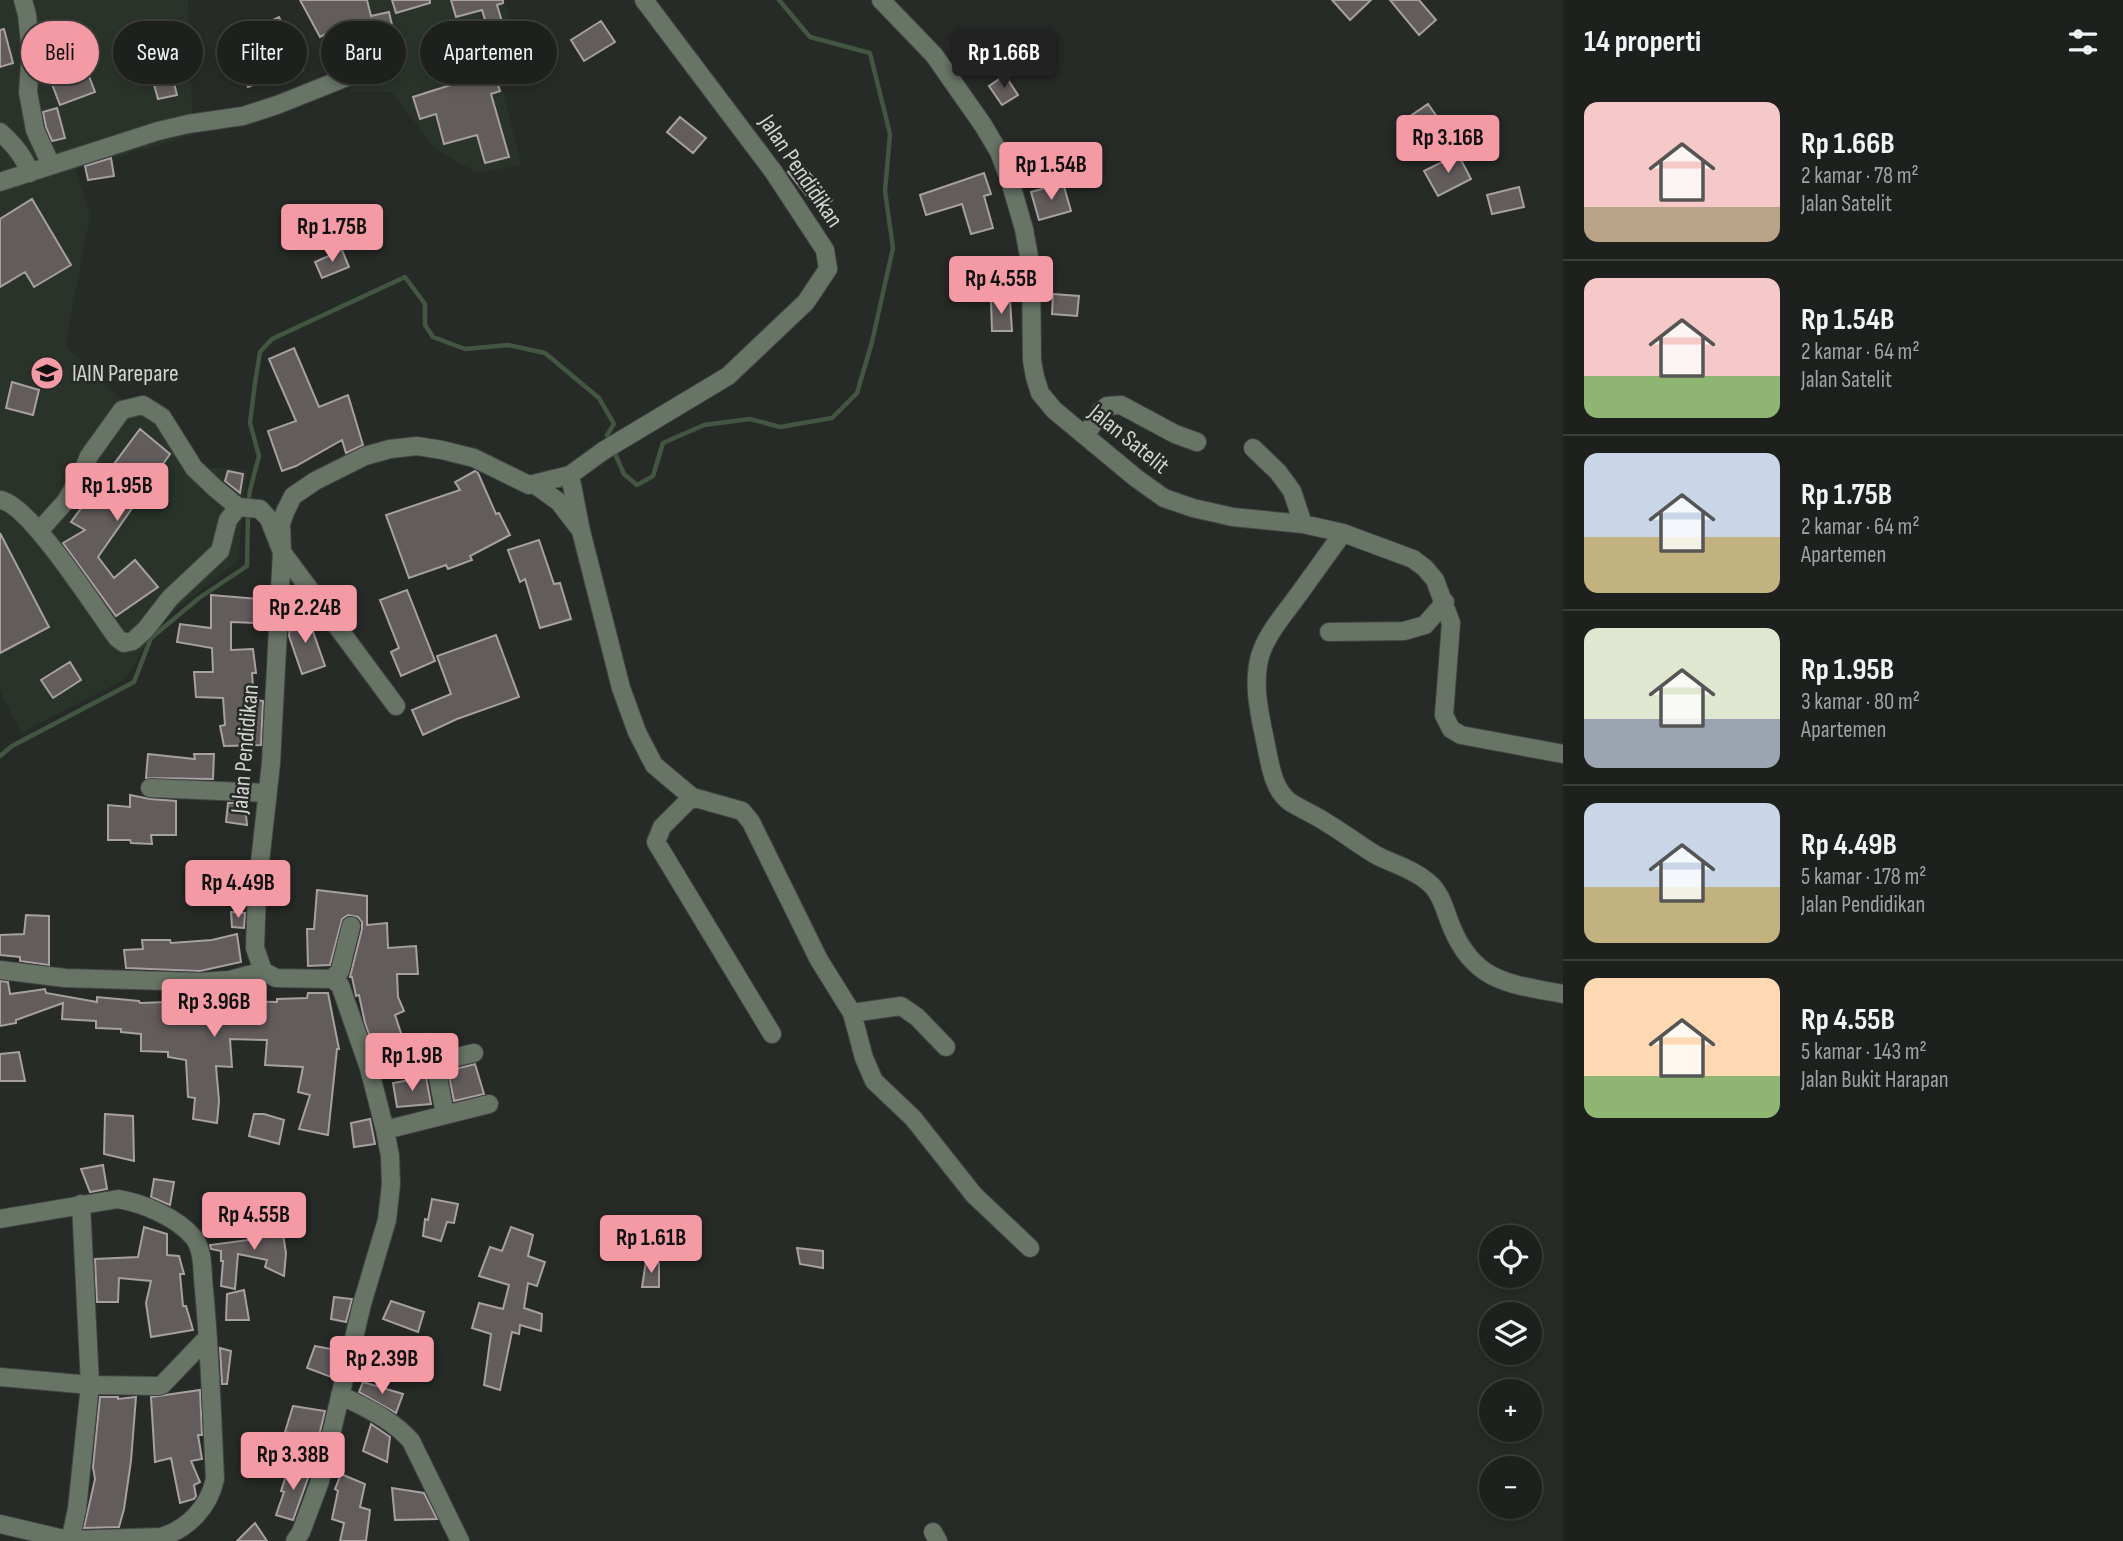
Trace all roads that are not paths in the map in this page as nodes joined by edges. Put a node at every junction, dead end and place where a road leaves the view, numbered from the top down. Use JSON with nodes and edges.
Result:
{"nodes":[{"id":1,"x":23,"y":0,"type":"edge"},
{"id":2,"x":644,"y":0,"type":"edge"},
{"id":3,"x":881,"y":0,"type":"edge"},
{"id":4,"x":327,"y":84,"type":"edge"},
{"id":5,"x":0,"y":132,"type":"edge"},
{"id":6,"x":51,"y":166,"type":"junction"},
{"id":7,"x":30,"y":173,"type":"junction"},
{"id":8,"x":0,"y":181,"type":"edge"},
{"id":9,"x":1086,"y":435,"type":"junction"},
{"id":10,"x":1197,"y":442,"type":"dead end"},
{"id":11,"x":1252,"y":448,"type":"dead end"},
{"id":12,"x":570,"y":475,"type":"junction"},
{"id":13,"x":534,"y":484,"type":"junction"},
{"id":14,"x":0,"y":500,"type":"edge"},
{"id":15,"x":248,"y":508,"type":"junction"},
{"id":16,"x":1303,"y":524,"type":"junction"},
{"id":17,"x":39,"y":531,"type":"junction"},
{"id":18,"x":581,"y":531,"type":"junction"},
{"id":19,"x":1343,"y":533,"type":"junction"},
{"id":20,"x":282,"y":552,"type":"junction"},
{"id":21,"x":1445,"y":603,"type":"junction"},
{"id":22,"x":1329,"y":632,"type":"dead end"},
{"id":23,"x":396,"y":706,"type":"dead end"},
{"id":24,"x":1563,"y":754,"type":"edge"},
{"id":25,"x":150,"y":788,"type":"dead end"},
{"id":26,"x":267,"y":793,"type":"junction"},
{"id":27,"x":692,"y":797,"type":"junction"},
{"id":28,"x":351,"y":926,"type":"dead end"},
{"id":29,"x":0,"y":970,"type":"edge"},
{"id":30,"x":264,"y":971,"type":"junction"},
{"id":31,"x":332,"y":979,"type":"junction"},
{"id":32,"x":1563,"y":994,"type":"edge"},
{"id":33,"x":852,"y":1013,"type":"junction"},
{"id":34,"x":772,"y":1034,"type":"dead end"},
{"id":35,"x":946,"y":1047,"type":"dead end"},
{"id":36,"x":474,"y":1054,"type":"dead end"},
{"id":37,"x":435,"y":1062,"type":"junction"},
{"id":38,"x":369,"y":1068,"type":"junction"},
{"id":39,"x":489,"y":1104,"type":"dead end"},
{"id":40,"x":445,"y":1114,"type":"junction"},
{"id":41,"x":385,"y":1130,"type":"junction"},
{"id":42,"x":81,"y":1204,"type":"junction"},
{"id":43,"x":0,"y":1219,"type":"edge"},
{"id":44,"x":1030,"y":1248,"type":"dead end"},
{"id":45,"x":208,"y":1337,"type":"junction"},
{"id":46,"x":0,"y":1377,"type":"edge"},
{"id":47,"x":90,"y":1385,"type":"junction"},
{"id":48,"x":340,"y":1395,"type":"junction"},
{"id":49,"x":0,"y":1524,"type":"edge"},
{"id":50,"x":68,"y":1540,"type":"edge"},
{"id":51,"x":295,"y":1541,"type":"edge"},
{"id":52,"x":460,"y":1541,"type":"edge"}],
"edges":[{"from":1,"to":6,"type":"street"},
{"from":2,"to":12,"type":"street","name":"Jalan Pendidikan"},
{"from":3,"to":9,"type":"street","name":"Jalan Satelit"},
{"from":4,"to":6,"type":"street"},
{"from":5,"to":7,"type":"street"},
{"from":6,"to":7,"type":"street"},
{"from":7,"to":8,"type":"street"},
{"from":9,"to":10,"type":"street"},
{"from":9,"to":16,"type":"street","name":"Jalan Satelit"},
{"from":11,"to":16,"type":"street"},
{"from":12,"to":13,"type":"street","name":"Jalan Pendidikan"},
{"from":12,"to":18,"type":"street"},
{"from":13,"to":18,"type":"street"},
{"from":13,"to":20,"type":"street","name":"Jalan Pendidikan"},
{"from":14,"to":17,"type":"street"},
{"from":15,"to":17,"type":"street"},
{"from":15,"to":17,"type":"street"},
{"from":15,"to":20,"type":"street"},
{"from":16,"to":19,"type":"street","name":"Jalan Satelit"},
{"from":18,"to":27,"type":"street"},
{"from":19,"to":21,"type":"street","name":"Jalan Satelit"},
{"from":19,"to":32,"type":"street"},
{"from":20,"to":23,"type":"street"},
{"from":20,"to":26,"type":"street","name":"Jalan Pendidikan"},
{"from":21,"to":22,"type":"street"},
{"from":21,"to":24,"type":"street","name":"Jalan Satelit"},
{"from":25,"to":26,"type":"street"},
{"from":26,"to":30,"type":"street","name":"Jalan Pendidikan"},
{"from":27,"to":33,"type":"street"},
{"from":27,"to":34,"type":"street"},
{"from":28,"to":31,"type":"street"},
{"from":29,"to":30,"type":"street"},
{"from":30,"to":31,"type":"street"},
{"from":31,"to":38,"type":"street"},
{"from":33,"to":35,"type":"street"},
{"from":33,"to":44,"type":"street"},
{"from":36,"to":37,"type":"street"},
{"from":37,"to":38,"type":"street"},
{"from":37,"to":40,"type":"street"},
{"from":38,"to":41,"type":"street"},
{"from":39,"to":40,"type":"street"},
{"from":40,"to":41,"type":"street"},
{"from":41,"to":48,"type":"street"},
{"from":42,"to":43,"type":"street"},
{"from":42,"to":45,"type":"street"},
{"from":42,"to":47,"type":"street"},
{"from":45,"to":47,"type":"street"},
{"from":45,"to":50,"type":"street"},
{"from":46,"to":47,"type":"street"},
{"from":47,"to":50,"type":"street"},
{"from":48,"to":51,"type":"street"},
{"from":48,"to":52,"type":"street"},
{"from":49,"to":50,"type":"street"}]}
